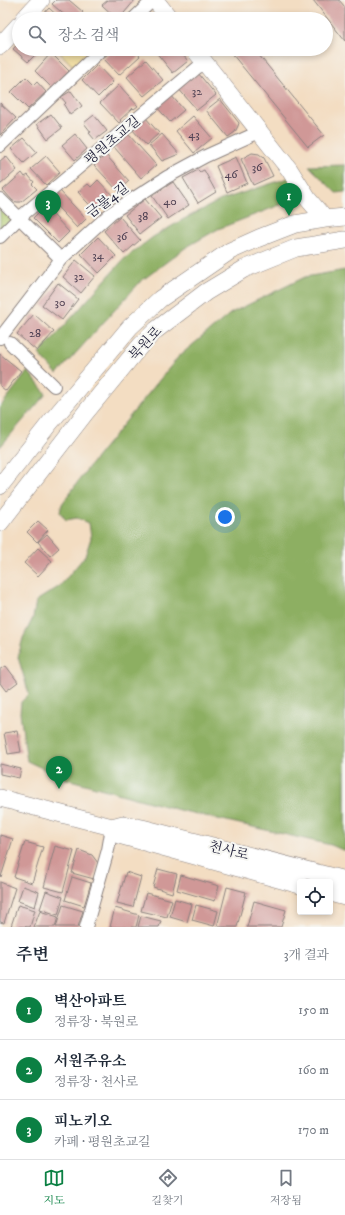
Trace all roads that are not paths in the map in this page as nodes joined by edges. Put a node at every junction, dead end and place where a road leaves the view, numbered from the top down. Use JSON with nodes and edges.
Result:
{"nodes":[{"id":1,"x":41,"y":0,"type":"edge"},
{"id":2,"x":154,"y":0,"type":"edge"},
{"id":3,"x":30,"y":12,"type":"edge"},
{"id":4,"x":141,"y":12,"type":"edge"},
{"id":5,"x":164,"y":12,"type":"edge"},
{"id":6,"x":12,"y":33,"type":"edge"},
{"id":7,"x":0,"y":46,"type":"edge"},
{"id":8,"x":95,"y":56,"type":"edge"},
{"id":9,"x":198,"y":56,"type":"edge"},
{"id":10,"x":200,"y":56,"type":"edge"},
{"id":11,"x":259,"y":132,"type":"junction"},
{"id":12,"x":0,"y":146,"type":"edge"},
{"id":13,"x":0,"y":199,"type":"edge"},
{"id":14,"x":345,"y":217,"type":"edge"},
{"id":15,"x":19,"y":218,"type":"junction"},
{"id":16,"x":325,"y":219,"type":"junction"},
{"id":17,"x":0,"y":237,"type":"edge"},
{"id":18,"x":345,"y":240,"type":"edge"},
{"id":19,"x":61,"y":259,"type":"junction"},
{"id":20,"x":4,"y":335,"type":"edge"},
{"id":21,"x":54,"y":386,"type":"dead end"},
{"id":22,"x":0,"y":486,"type":"edge"},
{"id":23,"x":0,"y":523,"type":"edge"},
{"id":24,"x":0,"y":798,"type":"edge"},
{"id":25,"x":112,"y":827,"type":"junction"},
{"id":26,"x":345,"y":880,"type":"edge"},
{"id":27,"x":297,"y":883,"type":"edge"},
{"id":28,"x":333,"y":894,"type":"edge"},
{"id":29,"x":345,"y":897,"type":"edge"},
{"id":30,"x":86,"y":927,"type":"edge"}],
"edges":[{"from":1,"to":3,"type":"street"},
{"from":2,"to":4,"type":"street"},
{"from":2,"to":5,"type":"street"},
{"from":6,"to":7,"type":"street"},
{"from":8,"to":12,"type":"street"},
{"from":9,"to":15,"type":"street","name":"평원초교길"},
{"from":10,"to":11,"type":"street","name":"평원초교길"},
{"from":11,"to":16,"type":"street","name":"평원초교길"},
{"from":11,"to":19,"type":"street","name":"금불4길"},
{"from":13,"to":15,"type":"street"},
{"from":14,"to":16,"type":"street","name":"북원로"},
{"from":15,"to":17,"type":"street","name":"평원초교길"},
{"from":15,"to":19,"type":"street"},
{"from":16,"to":22,"type":"street","name":"북원로"},
{"from":18,"to":23,"type":"street","name":"북원로"},
{"from":19,"to":20,"type":"street","name":"금불4길"},
{"from":20,"to":21,"type":"street"},
{"from":24,"to":25,"type":"street","name":"천사로"},
{"from":25,"to":26,"type":"street","name":"천사로"},
{"from":25,"to":27,"type":"street","name":"천사로"},
{"from":25,"to":30,"type":"street"},
{"from":28,"to":29,"type":"street"}]}
